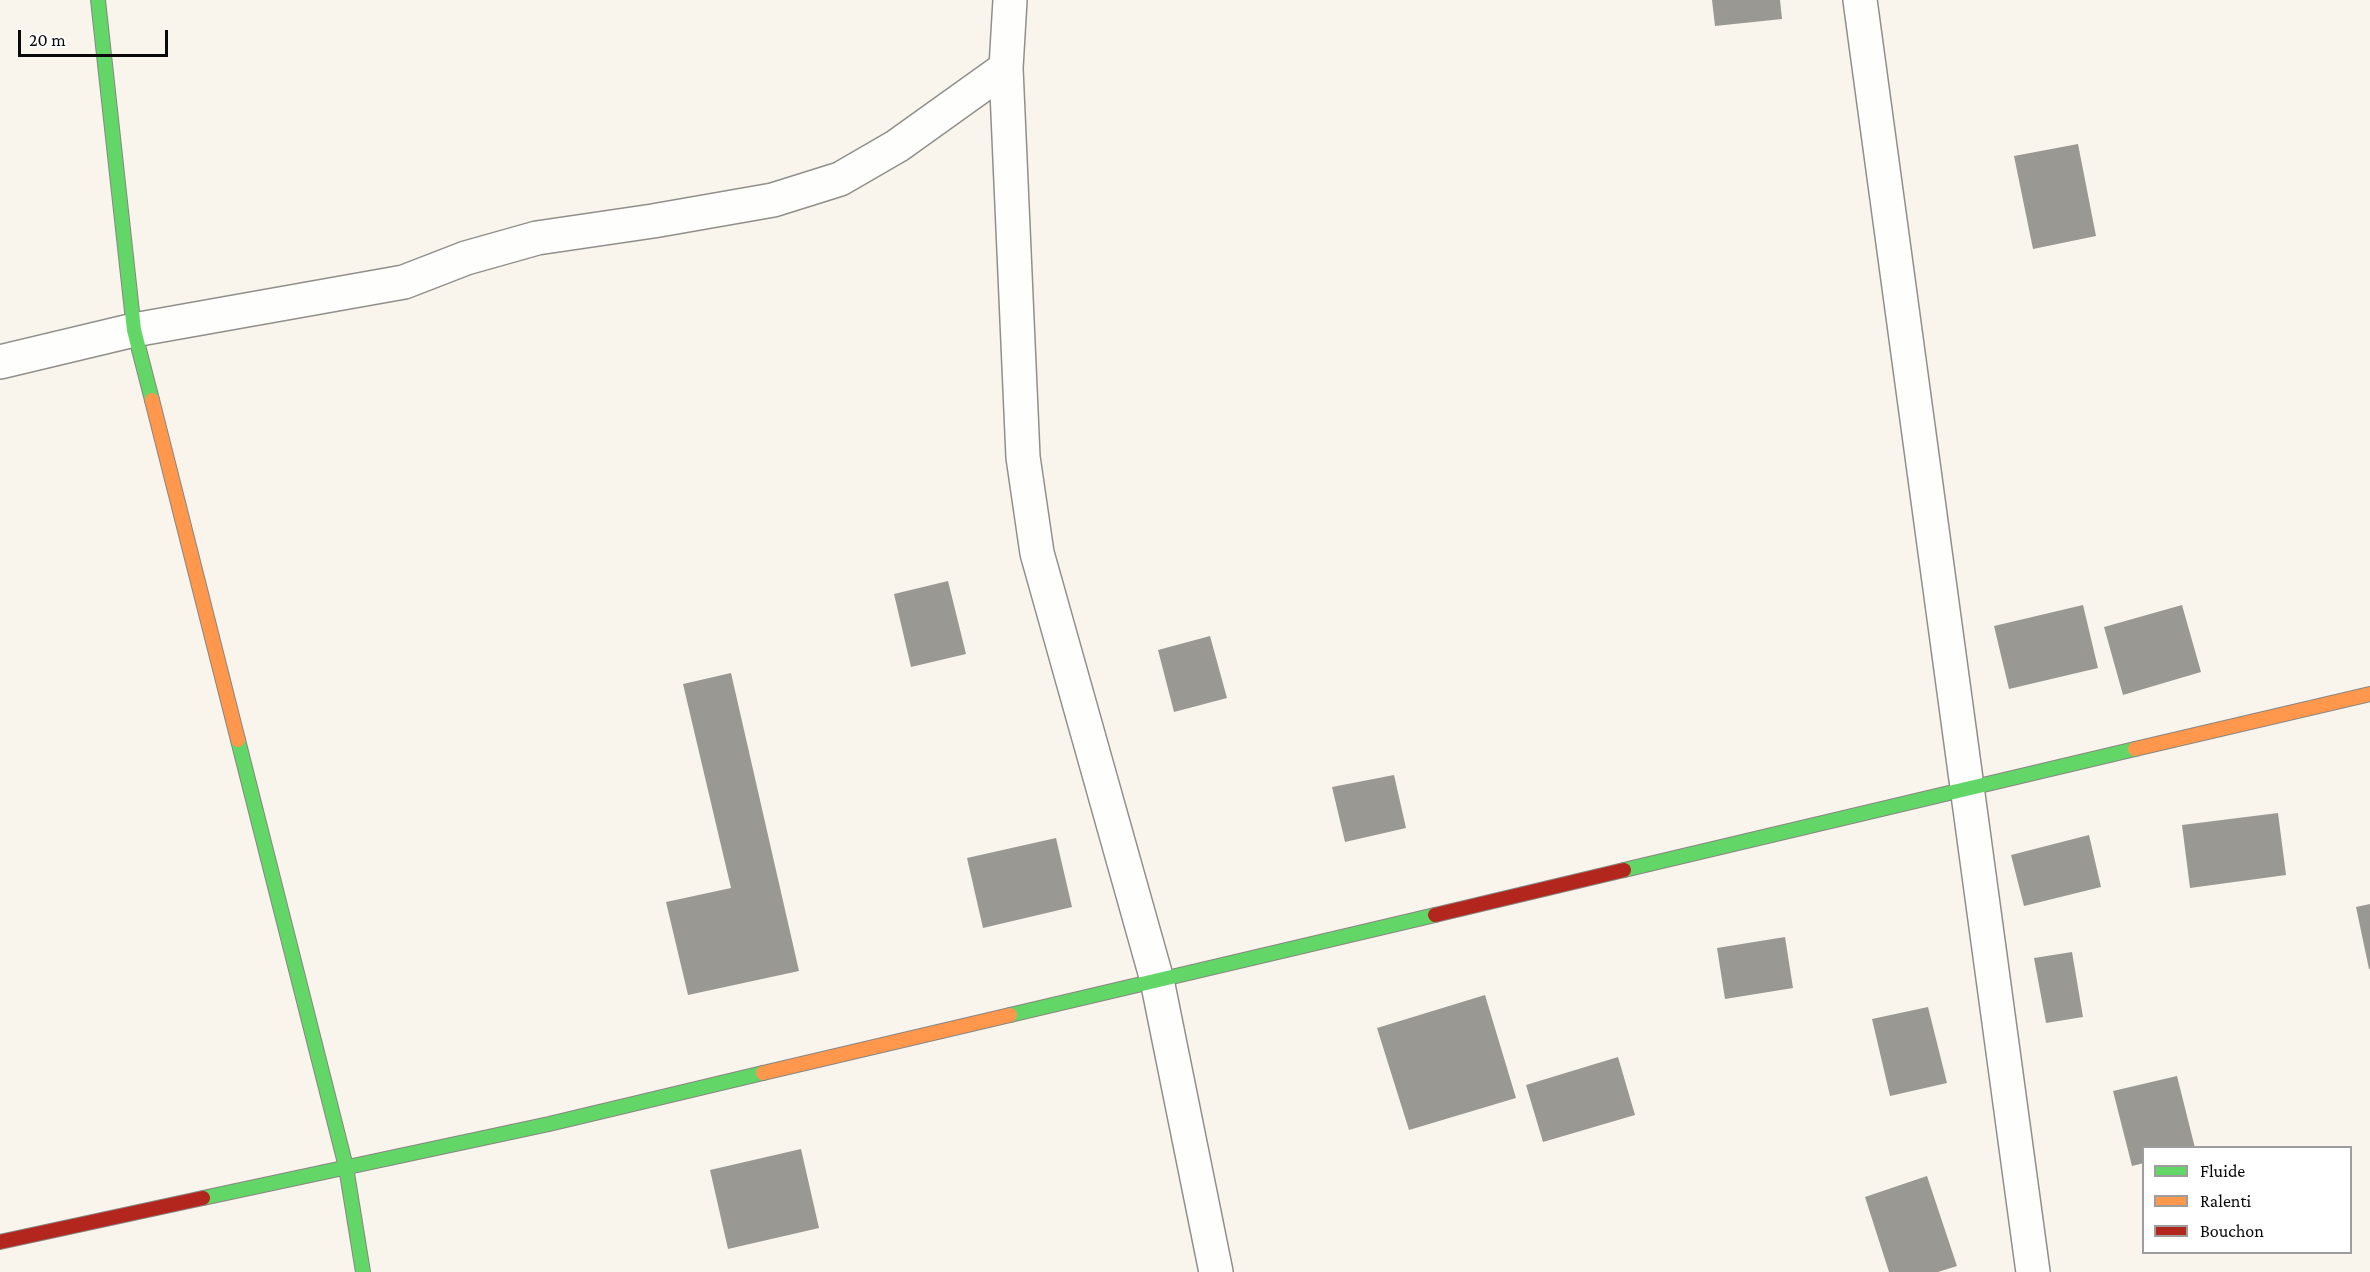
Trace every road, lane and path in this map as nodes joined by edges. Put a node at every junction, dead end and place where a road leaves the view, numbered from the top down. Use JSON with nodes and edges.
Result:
{"nodes":[{"id":1,"x":98,"y":0,"type":"edge"},
{"id":2,"x":1010,"y":0,"type":"edge"},
{"id":3,"x":1860,"y":0,"type":"edge"},
{"id":4,"x":1006,"y":68,"type":"junction"},
{"id":5,"x":134,"y":330,"type":"junction"},
{"id":6,"x":0,"y":362,"type":"edge"},
{"id":7,"x":2370,"y":694,"type":"edge"},
{"id":8,"x":1966,"y":789,"type":"junction"},
{"id":9,"x":1157,"y":980,"type":"junction"},
{"id":10,"x":346,"y":1167,"type":"junction"},
{"id":11,"x":0,"y":1242,"type":"edge"},
{"id":12,"x":363,"y":1272,"type":"edge"},
{"id":13,"x":1216,"y":1272,"type":"edge"},
{"id":14,"x":2034,"y":1272,"type":"edge"}],
"edges":[{"from":1,"to":5,"type":"street"},
{"from":2,"to":4,"type":"street"},
{"from":3,"to":8,"type":"street"},
{"from":4,"to":5,"type":"street"},
{"from":4,"to":9,"type":"street"},
{"from":5,"to":6,"type":"street"},
{"from":5,"to":10,"type":"street"},
{"from":7,"to":8,"type":"street"},
{"from":8,"to":9,"type":"street"},
{"from":8,"to":14,"type":"street"},
{"from":9,"to":10,"type":"street"},
{"from":9,"to":13,"type":"street"},
{"from":10,"to":11,"type":"street"},
{"from":10,"to":12,"type":"street"}]}
